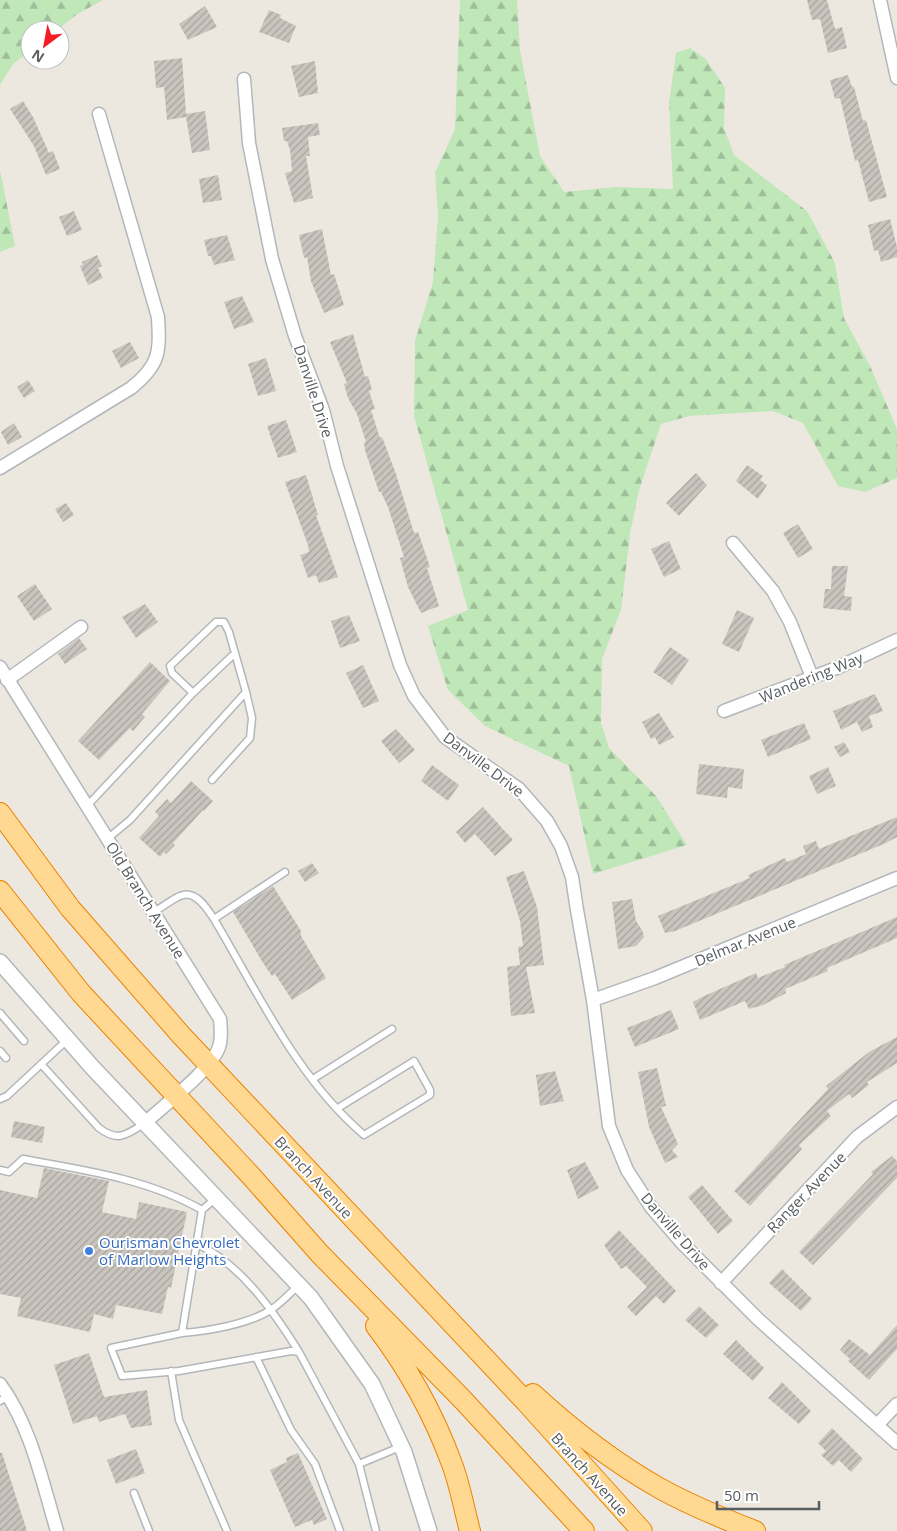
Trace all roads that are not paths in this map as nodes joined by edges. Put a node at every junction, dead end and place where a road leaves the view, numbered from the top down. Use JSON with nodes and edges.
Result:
{"nodes":[{"id":1,"x":880,"y":0,"type":"edge"},
{"id":2,"x":897,"y":78,"type":"edge"},
{"id":3,"x":244,"y":79,"type":"dead end"},
{"id":4,"x":99,"y":114,"type":"dead end"},
{"id":5,"x":0,"y":468,"type":"edge"},
{"id":6,"x":733,"y":543,"type":"dead end"},
{"id":7,"x":81,"y":627,"type":"dead end"},
{"id":8,"x":897,"y":640,"type":"edge"},
{"id":9,"x":235,"y":652,"type":"junction"},
{"id":10,"x":0,"y":667,"type":"edge"},
{"id":11,"x":812,"y":677,"type":"junction"},
{"id":12,"x":7,"y":680,"type":"junction"},
{"id":13,"x":246,"y":692,"type":"junction"},
{"id":14,"x":193,"y":693,"type":"junction"},
{"id":15,"x":724,"y":711,"type":"dead end"},
{"id":16,"x":212,"y":780,"type":"dead end"},
{"id":17,"x":88,"y":806,"type":"junction"},
{"id":18,"x":0,"y":812,"type":"edge"},
{"id":19,"x":108,"y":839,"type":"junction"},
{"id":20,"x":285,"y":872,"type":"dead end"},
{"id":21,"x":897,"y":878,"type":"edge"},
{"id":22,"x":0,"y":891,"type":"edge"},
{"id":23,"x":153,"y":913,"type":"junction"},
{"id":24,"x":214,"y":919,"type":"junction"},
{"id":25,"x":0,"y":962,"type":"edge"},
{"id":26,"x":592,"y":1000,"type":"junction"},
{"id":27,"x":0,"y":1013,"type":"edge"},
{"id":28,"x":392,"y":1029,"type":"dead end"},
{"id":29,"x":68,"y":1040,"type":"junction"},
{"id":30,"x":24,"y":1041,"type":"dead end"},
{"id":31,"x":0,"y":1051,"type":"edge"},
{"id":32,"x":6,"y":1058,"type":"dead end"},
{"id":33,"x":41,"y":1064,"type":"junction"},
{"id":34,"x":209,"y":1065,"type":"junction"},
{"id":35,"x":313,"y":1079,"type":"junction"},
{"id":36,"x":176,"y":1095,"type":"junction"},
{"id":37,"x":0,"y":1099,"type":"edge"},
{"id":38,"x":897,"y":1107,"type":"edge"},
{"id":39,"x":338,"y":1108,"type":"junction"},
{"id":40,"x":145,"y":1123,"type":"junction"},
{"id":41,"x":0,"y":1170,"type":"edge"},
{"id":42,"x":216,"y":1198,"type":"junction"},
{"id":43,"x":202,"y":1210,"type":"junction"},
{"id":44,"x":197,"y":1244,"type":"junction"},
{"id":45,"x":320,"y":1254,"type":"junction"},
{"id":46,"x":721,"y":1283,"type":"junction"},
{"id":47,"x":299,"y":1285,"type":"junction"},
{"id":48,"x":418,"y":1287,"type":"junction"},
{"id":49,"x":272,"y":1309,"type":"junction"},
{"id":50,"x":182,"y":1333,"type":"junction"},
{"id":51,"x":299,"y":1352,"type":"junction"},
{"id":52,"x":256,"y":1357,"type":"junction"},
{"id":53,"x":171,"y":1371,"type":"junction"},
{"id":54,"x":0,"y":1384,"type":"edge"},
{"id":55,"x":5,"y":1399,"type":"edge"},
{"id":56,"x":897,"y":1404,"type":"edge"},
{"id":57,"x":878,"y":1424,"type":"junction"},
{"id":58,"x":897,"y":1442,"type":"edge"},
{"id":59,"x":402,"y":1446,"type":"junction"},
{"id":60,"x":359,"y":1464,"type":"junction"},
{"id":61,"x":134,"y":1493,"type":"dead end"},
{"id":62,"x":57,"y":1531,"type":"edge"},
{"id":63,"x":148,"y":1531,"type":"edge"},
{"id":64,"x":227,"y":1531,"type":"edge"},
{"id":65,"x":340,"y":1531,"type":"edge"},
{"id":66,"x":376,"y":1531,"type":"edge"},
{"id":67,"x":429,"y":1531,"type":"edge"},
{"id":68,"x":470,"y":1531,"type":"edge"},
{"id":69,"x":584,"y":1531,"type":"edge"},
{"id":70,"x":642,"y":1531,"type":"edge"},
{"id":71,"x":755,"y":1531,"type":"edge"}],
"edges":[{"from":1,"to":2,"type":"street"},
{"from":3,"to":26,"type":"street","name":"Danville Drive"},
{"from":4,"to":5,"type":"street"},
{"from":6,"to":11,"type":"street"},
{"from":7,"to":12,"type":"street"},
{"from":8,"to":11,"type":"street","name":"Wandering Way"},
{"from":9,"to":13,"type":"lane"},
{"from":9,"to":14,"type":"lane"},
{"from":9,"to":14,"type":"lane"},
{"from":10,"to":12,"type":"street","name":"Old Branch Avenue"},
{"from":11,"to":15,"type":"street","name":"Wandering Way"},
{"from":12,"to":17,"type":"street","name":"Old Branch Avenue"},
{"from":13,"to":16,"type":"lane"},
{"from":13,"to":19,"type":"lane"},
{"from":14,"to":17,"type":"lane"},
{"from":17,"to":19,"type":"street","name":"Old Branch Avenue"},
{"from":18,"to":34,"type":"highway","name":"Branch Avenue"},
{"from":19,"to":23,"type":"street","name":"Old Branch Avenue"},
{"from":20,"to":24,"type":"lane"},
{"from":21,"to":26,"type":"street","name":"Delmar Avenue"},
{"from":22,"to":36,"type":"highway"},
{"from":23,"to":24,"type":"lane"},
{"from":23,"to":34,"type":"street","name":"Old Branch Avenue"},
{"from":24,"to":35,"type":"lane"},
{"from":25,"to":29,"type":"street"},
{"from":26,"to":46,"type":"street","name":"Danville Drive"},
{"from":27,"to":30,"type":"lane"},
{"from":28,"to":35,"type":"lane"},
{"from":29,"to":33,"type":"lane"},
{"from":29,"to":40,"type":"street"},
{"from":31,"to":32,"type":"lane"},
{"from":33,"to":37,"type":"lane"},
{"from":33,"to":40,"type":"lane"},
{"from":34,"to":36,"type":"street","name":"Old Branch Avenue"},
{"from":34,"to":48,"type":"highway","name":"Branch Avenue"},
{"from":35,"to":39,"type":"lane"},
{"from":36,"to":40,"type":"street","name":"Old Branch Avenue"},
{"from":36,"to":45,"type":"highway"},
{"from":38,"to":46,"type":"street","name":"Ranger Avenue"},
{"from":39,"to":39,"type":"lane"},
{"from":40,"to":42,"type":"street"},
{"from":41,"to":43,"type":"lane"},
{"from":42,"to":43,"type":"lane"},
{"from":42,"to":47,"type":"street"},
{"from":43,"to":44,"type":"lane"},
{"from":44,"to":49,"type":"lane"},
{"from":44,"to":50,"type":"lane"},
{"from":45,"to":68,"type":"highway"},
{"from":45,"to":69,"type":"highway"},
{"from":46,"to":57,"type":"street","name":"Danville Drive"},
{"from":47,"to":49,"type":"lane"},
{"from":47,"to":59,"type":"street"},
{"from":48,"to":70,"type":"highway","name":"Branch Avenue"},
{"from":48,"to":71,"type":"highway"},
{"from":49,"to":50,"type":"lane"},
{"from":49,"to":51,"type":"lane"},
{"from":50,"to":53,"type":"lane"},
{"from":51,"to":52,"type":"lane"},
{"from":51,"to":60,"type":"lane"},
{"from":52,"to":53,"type":"lane"},
{"from":52,"to":65,"type":"lane"},
{"from":53,"to":64,"type":"lane"},
{"from":54,"to":55,"type":"street"},
{"from":55,"to":62,"type":"street"},
{"from":56,"to":57,"type":"street"},
{"from":57,"to":58,"type":"street","name":"Danville Drive"},
{"from":59,"to":60,"type":"lane"},
{"from":59,"to":67,"type":"street"},
{"from":60,"to":66,"type":"lane"},
{"from":61,"to":63,"type":"lane"}]}
